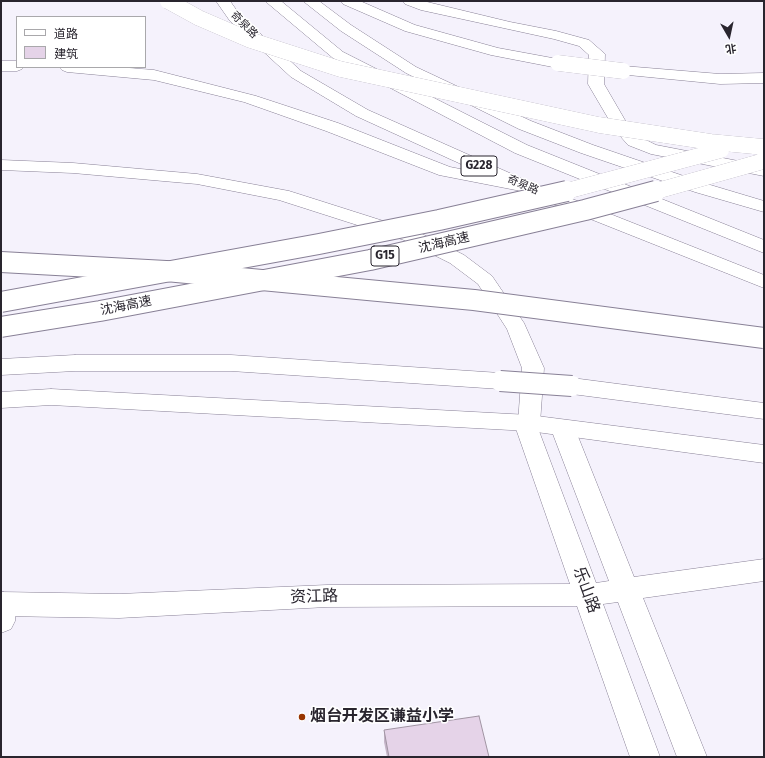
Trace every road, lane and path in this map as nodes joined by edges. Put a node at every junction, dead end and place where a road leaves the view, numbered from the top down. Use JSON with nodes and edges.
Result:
{"nodes":[{"id":1,"x":168,"y":1,"type":"edge"},
{"id":2,"x":223,"y":1,"type":"edge"},
{"id":3,"x":272,"y":1,"type":"edge"},
{"id":4,"x":310,"y":1,"type":"edge"},
{"id":5,"x":348,"y":1,"type":"edge"},
{"id":6,"x":410,"y":1,"type":"edge"},
{"id":7,"x":1,"y":66,"type":"edge"},
{"id":8,"x":16,"y":66,"type":"edge"},
{"id":9,"x":78,"y":68,"type":"edge"},
{"id":10,"x":764,"y":78,"type":"edge"},
{"id":11,"x":764,"y":138,"type":"edge"},
{"id":12,"x":764,"y":147,"type":"edge"},
{"id":13,"x":764,"y":161,"type":"edge"},
{"id":14,"x":1,"y":165,"type":"edge"},
{"id":15,"x":764,"y":171,"type":"edge"},
{"id":16,"x":526,"y":187,"type":"junction"},
{"id":17,"x":764,"y":208,"type":"edge"},
{"id":18,"x":764,"y":247,"type":"edge"},
{"id":19,"x":1,"y":262,"type":"edge"},
{"id":20,"x":764,"y":282,"type":"edge"},
{"id":21,"x":100,"y":285,"type":"junction"},
{"id":22,"x":1,"y":295,"type":"edge"},
{"id":23,"x":1,"y":302,"type":"edge"},
{"id":24,"x":1,"y":327,"type":"edge"},
{"id":25,"x":764,"y":338,"type":"edge"},
{"id":26,"x":1,"y":367,"type":"edge"},
{"id":27,"x":1,"y":400,"type":"edge"},
{"id":28,"x":764,"y":411,"type":"edge"},
{"id":29,"x":527,"y":423,"type":"junction"},
{"id":30,"x":563,"y":429,"type":"junction"},
{"id":31,"x":764,"y":454,"type":"edge"},
{"id":32,"x":764,"y":570,"type":"edge"},
{"id":33,"x":628,"y":589,"type":"junction"},
{"id":34,"x":588,"y":594,"type":"junction"},
{"id":35,"x":2,"y":610,"type":"edge"},
{"id":36,"x":645,"y":757,"type":"edge"},
{"id":37,"x":692,"y":757,"type":"edge"}],
"edges":[{"from":1,"to":12,"type":"main road","bridge":true},
{"from":2,"to":16,"type":"main road","name":"奇泉路","number":"G228"},
{"from":3,"to":18,"type":"main road","number":"G228"},
{"from":4,"to":17,"type":"main road"},
{"from":5,"to":10,"type":"main road","bridge":true},
{"from":6,"to":15,"type":"main road"},
{"from":7,"to":8,"type":"main road"},
{"from":9,"to":16,"type":"main road"},
{"from":11,"to":21,"type":"main road","name":"沈海高速","number":"G15","bridge":true},
{"from":13,"to":24,"type":"main road","name":"沈海高速","number":"G15","bridge":true},
{"from":14,"to":29,"type":"main road"},
{"from":16,"to":20,"type":"main road","name":"奇泉路","number":"G228"},
{"from":19,"to":25,"type":"main road","bridge":true},
{"from":21,"to":22,"type":"main road","bridge":true},
{"from":21,"to":23,"type":"main road","name":"沈海高速","number":"G15","bridge":true},
{"from":26,"to":28,"type":"main road","bridge":true},
{"from":27,"to":29,"type":"main road"},
{"from":29,"to":30,"type":"main road"},
{"from":29,"to":34,"type":"main road","name":"乐山路"},
{"from":30,"to":31,"type":"main road"},
{"from":30,"to":33,"type":"main road"},
{"from":32,"to":33,"type":"main road","name":"资江路"},
{"from":33,"to":34,"type":"main road","name":"资江路"},
{"from":33,"to":37,"type":"main road"},
{"from":34,"to":35,"type":"main road","name":"资江路"},
{"from":34,"to":36,"type":"main road","name":"乐山路"}]}
